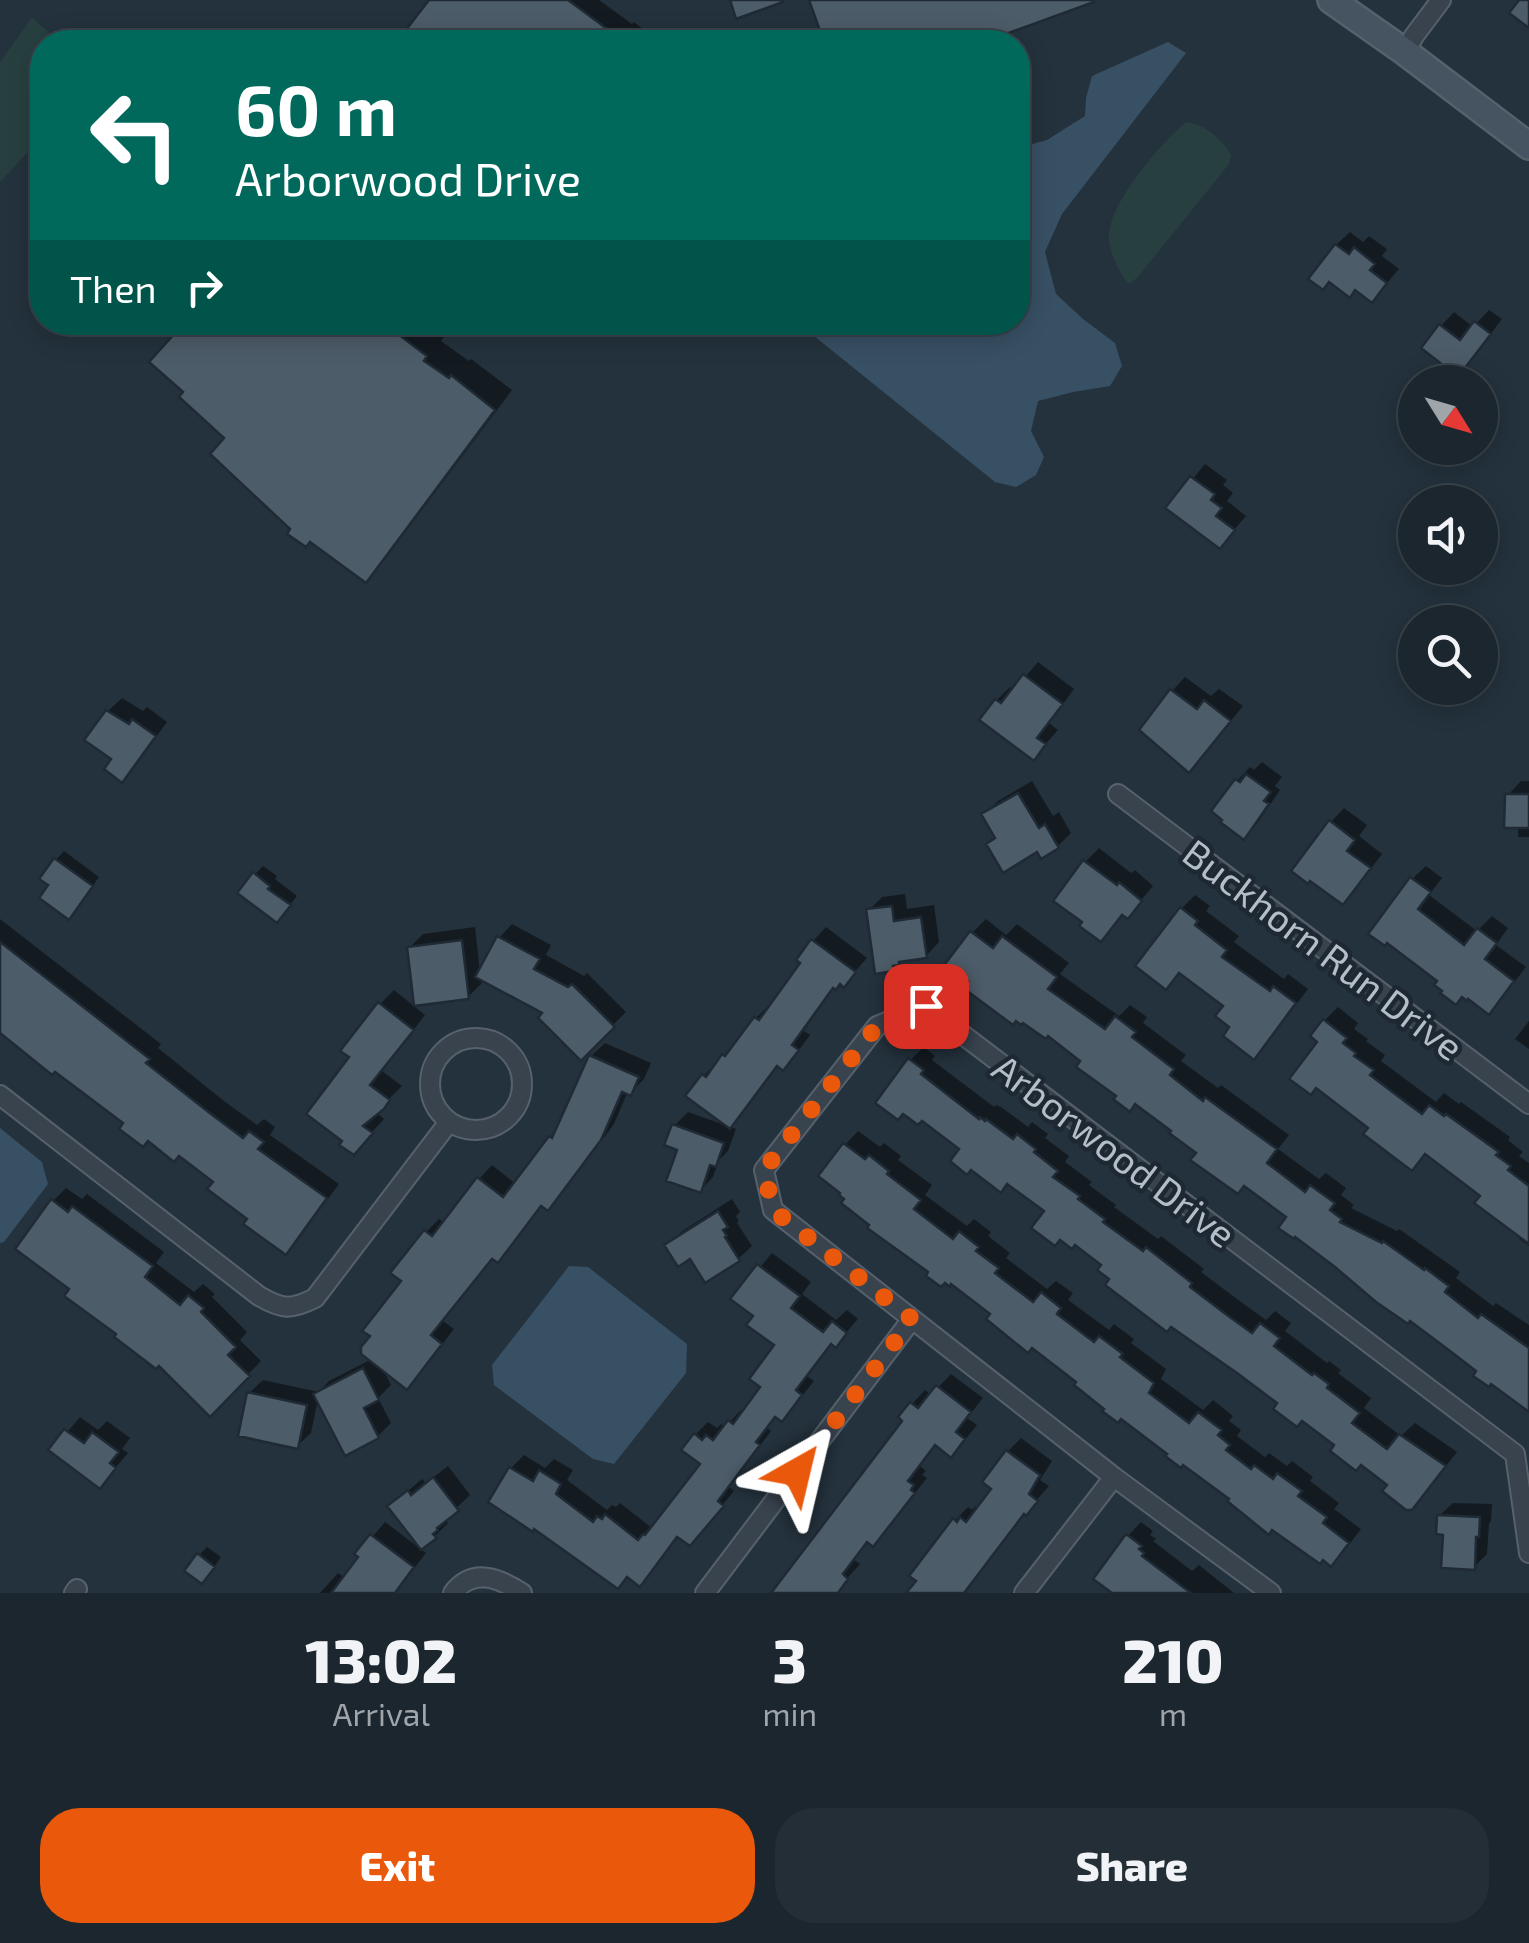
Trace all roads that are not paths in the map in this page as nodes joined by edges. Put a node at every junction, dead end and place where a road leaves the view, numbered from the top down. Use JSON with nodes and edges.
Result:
{"nodes":[{"id":1,"x":1330,"y":0,"type":"edge"},
{"id":2,"x":1441,"y":0,"type":"edge"},
{"id":3,"x":1406,"y":52,"type":"junction"},
{"id":4,"x":1529,"y":146,"type":"edge"},
{"id":5,"x":1118,"y":794,"type":"dead end"},
{"id":6,"x":0,"y":1095,"type":"edge"},
{"id":7,"x":1529,"y":1104,"type":"edge"},
{"id":8,"x":449,"y":1122,"type":"junction"},
{"id":9,"x":912,"y":1319,"type":"junction"},
{"id":10,"x":1114,"y":1476,"type":"junction"},
{"id":11,"x":1529,"y":1553,"type":"edge"},
{"id":12,"x":453,"y":1593,"type":"edge"},
{"id":13,"x":522,"y":1593,"type":"edge"},
{"id":14,"x":705,"y":1593,"type":"edge"},
{"id":15,"x":1024,"y":1593,"type":"edge"},
{"id":16,"x":1271,"y":1593,"type":"edge"}],
"edges":[{"from":1,"to":3,"type":"street"},
{"from":2,"to":3,"type":"street"},
{"from":3,"to":4,"type":"street"},
{"from":5,"to":7,"type":"street","name":"Buckhorn Run Drive"},
{"from":6,"to":8,"type":"street"},
{"from":8,"to":8,"type":"street"},
{"from":9,"to":10,"type":"street","name":"Arborwood Drive"},
{"from":9,"to":11,"type":"street","name":"Arborwood Drive"},
{"from":9,"to":14,"type":"street"},
{"from":10,"to":15,"type":"street"},
{"from":10,"to":16,"type":"street","name":"Arborwood Drive"},
{"from":12,"to":13,"type":"street"}]}
